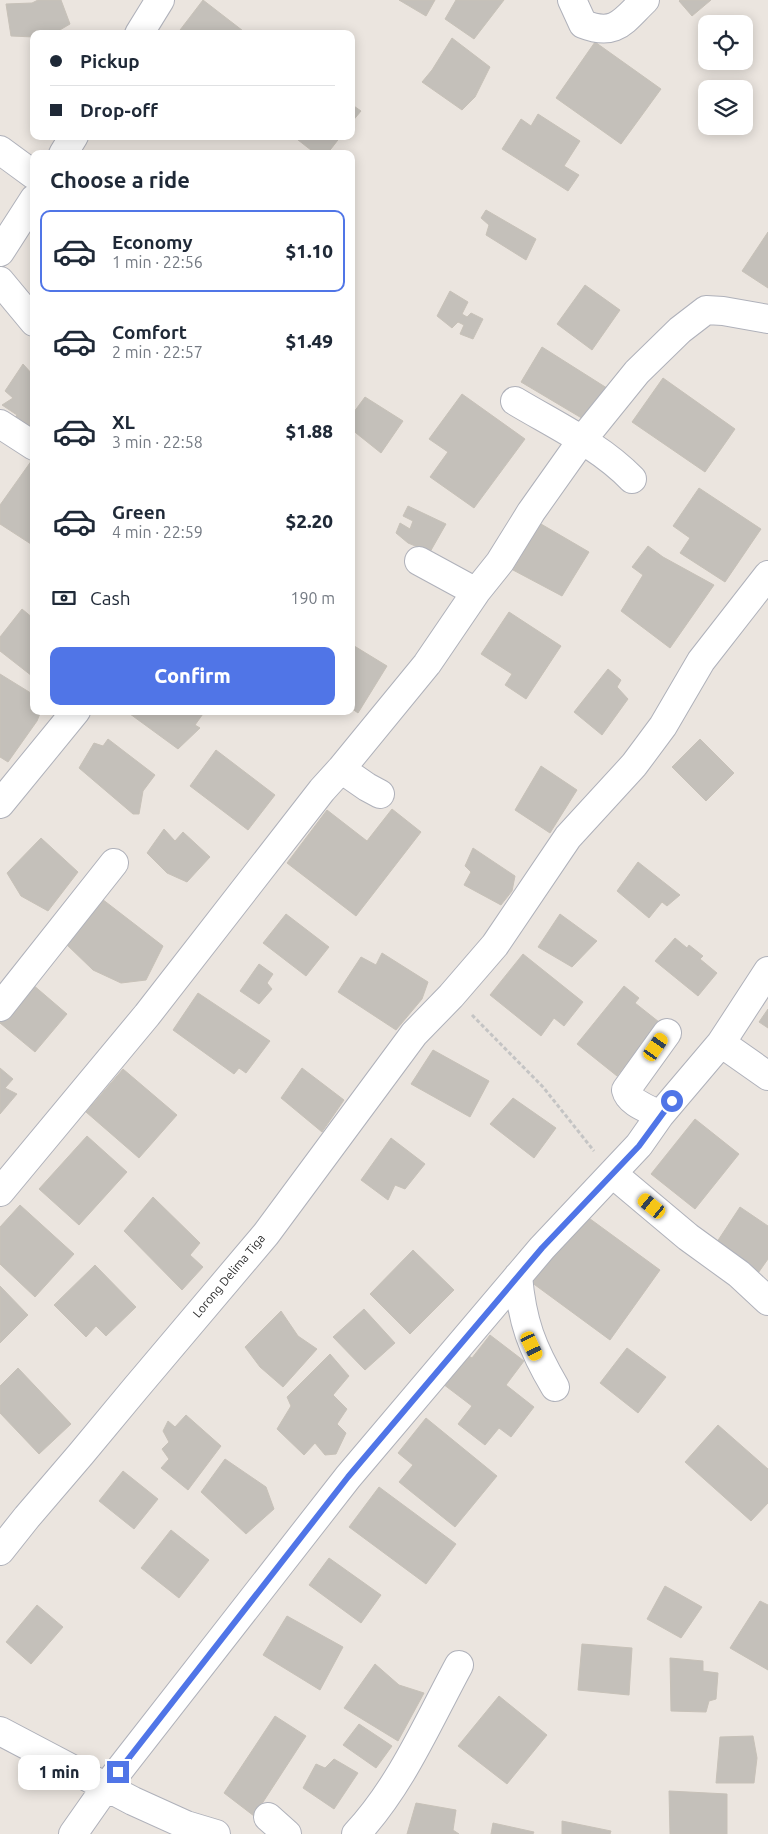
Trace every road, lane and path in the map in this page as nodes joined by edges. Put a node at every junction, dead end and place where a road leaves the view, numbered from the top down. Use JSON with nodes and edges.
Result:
{"nodes":[{"id":1,"x":160,"y":0,"type":"edge"},
{"id":2,"x":572,"y":0,"type":"edge"},
{"id":3,"x":645,"y":0,"type":"edge"},
{"id":4,"x":141,"y":30,"type":"edge"},
{"id":5,"x":0,"y":150,"type":"edge"},
{"id":6,"x":30,"y":172,"type":"edge"},
{"id":7,"x":30,"y":205,"type":"edge"},
{"id":8,"x":0,"y":252,"type":"edge"},
{"id":9,"x":0,"y":281,"type":"edge"},
{"id":10,"x":30,"y":317,"type":"edge"},
{"id":11,"x":768,"y":319,"type":"edge"},
{"id":12,"x":515,"y":401,"type":"dead end"},
{"id":13,"x":0,"y":424,"type":"edge"},
{"id":14,"x":582,"y":440,"type":"junction"},
{"id":15,"x":30,"y":443,"type":"edge"},
{"id":16,"x":632,"y":479,"type":"dead end"},
{"id":17,"x":419,"y":561,"type":"dead end"},
{"id":18,"x":768,"y":575,"type":"edge"},
{"id":19,"x":476,"y":592,"type":"junction"},
{"id":20,"x":73,"y":715,"type":"edge"},
{"id":21,"x":342,"y":769,"type":"junction"},
{"id":22,"x":380,"y":794,"type":"dead end"},
{"id":23,"x":0,"y":804,"type":"edge"},
{"id":24,"x":114,"y":862,"type":"dead end"},
{"id":25,"x":768,"y":971,"type":"edge"},
{"id":26,"x":451,"y":996,"type":"junction"},
{"id":27,"x":0,"y":1007,"type":"edge"},
{"id":28,"x":666,"y":1033,"type":"dead end"},
{"id":29,"x":721,"y":1043,"type":"junction"},
{"id":30,"x":768,"y":1076,"type":"edge"},
{"id":31,"x":660,"y":1115,"type":"junction"},
{"id":32,"x":613,"y":1174,"type":"junction"},
{"id":33,"x":0,"y":1192,"type":"edge"},
{"id":34,"x":518,"y":1276,"type":"junction"},
{"id":35,"x":768,"y":1301,"type":"edge"},
{"id":36,"x":556,"y":1387,"type":"dead end"},
{"id":37,"x":0,"y":1551,"type":"edge"},
{"id":38,"x":459,"y":1665,"type":"dead end"},
{"id":39,"x":0,"y":1731,"type":"edge"},
{"id":40,"x":106,"y":1787,"type":"junction"},
{"id":41,"x":73,"y":1834,"type":"edge"},
{"id":42,"x":216,"y":1834,"type":"edge"},
{"id":43,"x":356,"y":1834,"type":"edge"}],
"edges":[{"from":1,"to":4,"type":"street"},
{"from":2,"to":3,"type":"street"},
{"from":5,"to":6,"type":"street"},
{"from":7,"to":8,"type":"street"},
{"from":9,"to":10,"type":"street"},
{"from":11,"to":14,"type":"street"},
{"from":12,"to":14,"type":"street"},
{"from":13,"to":15,"type":"street"},
{"from":14,"to":16,"type":"street"},
{"from":14,"to":19,"type":"street"},
{"from":17,"to":19,"type":"street"},
{"from":18,"to":26,"type":"street","name":"Lorong Delima Tiga"},
{"from":19,"to":21,"type":"street"},
{"from":20,"to":23,"type":"street"},
{"from":21,"to":22,"type":"street"},
{"from":21,"to":33,"type":"street"},
{"from":24,"to":27,"type":"street"},
{"from":25,"to":29,"type":"street"},
{"from":26,"to":32,"type":"path"},
{"from":26,"to":37,"type":"street","name":"Lorong Delima Tiga"},
{"from":28,"to":31,"type":"street"},
{"from":29,"to":30,"type":"street"},
{"from":29,"to":31,"type":"street"},
{"from":31,"to":32,"type":"street"},
{"from":32,"to":34,"type":"street"},
{"from":32,"to":35,"type":"street"},
{"from":34,"to":36,"type":"street"},
{"from":34,"to":40,"type":"street"},
{"from":38,"to":43,"type":"street"},
{"from":39,"to":40,"type":"street"},
{"from":40,"to":41,"type":"street"},
{"from":40,"to":42,"type":"street"}]}
